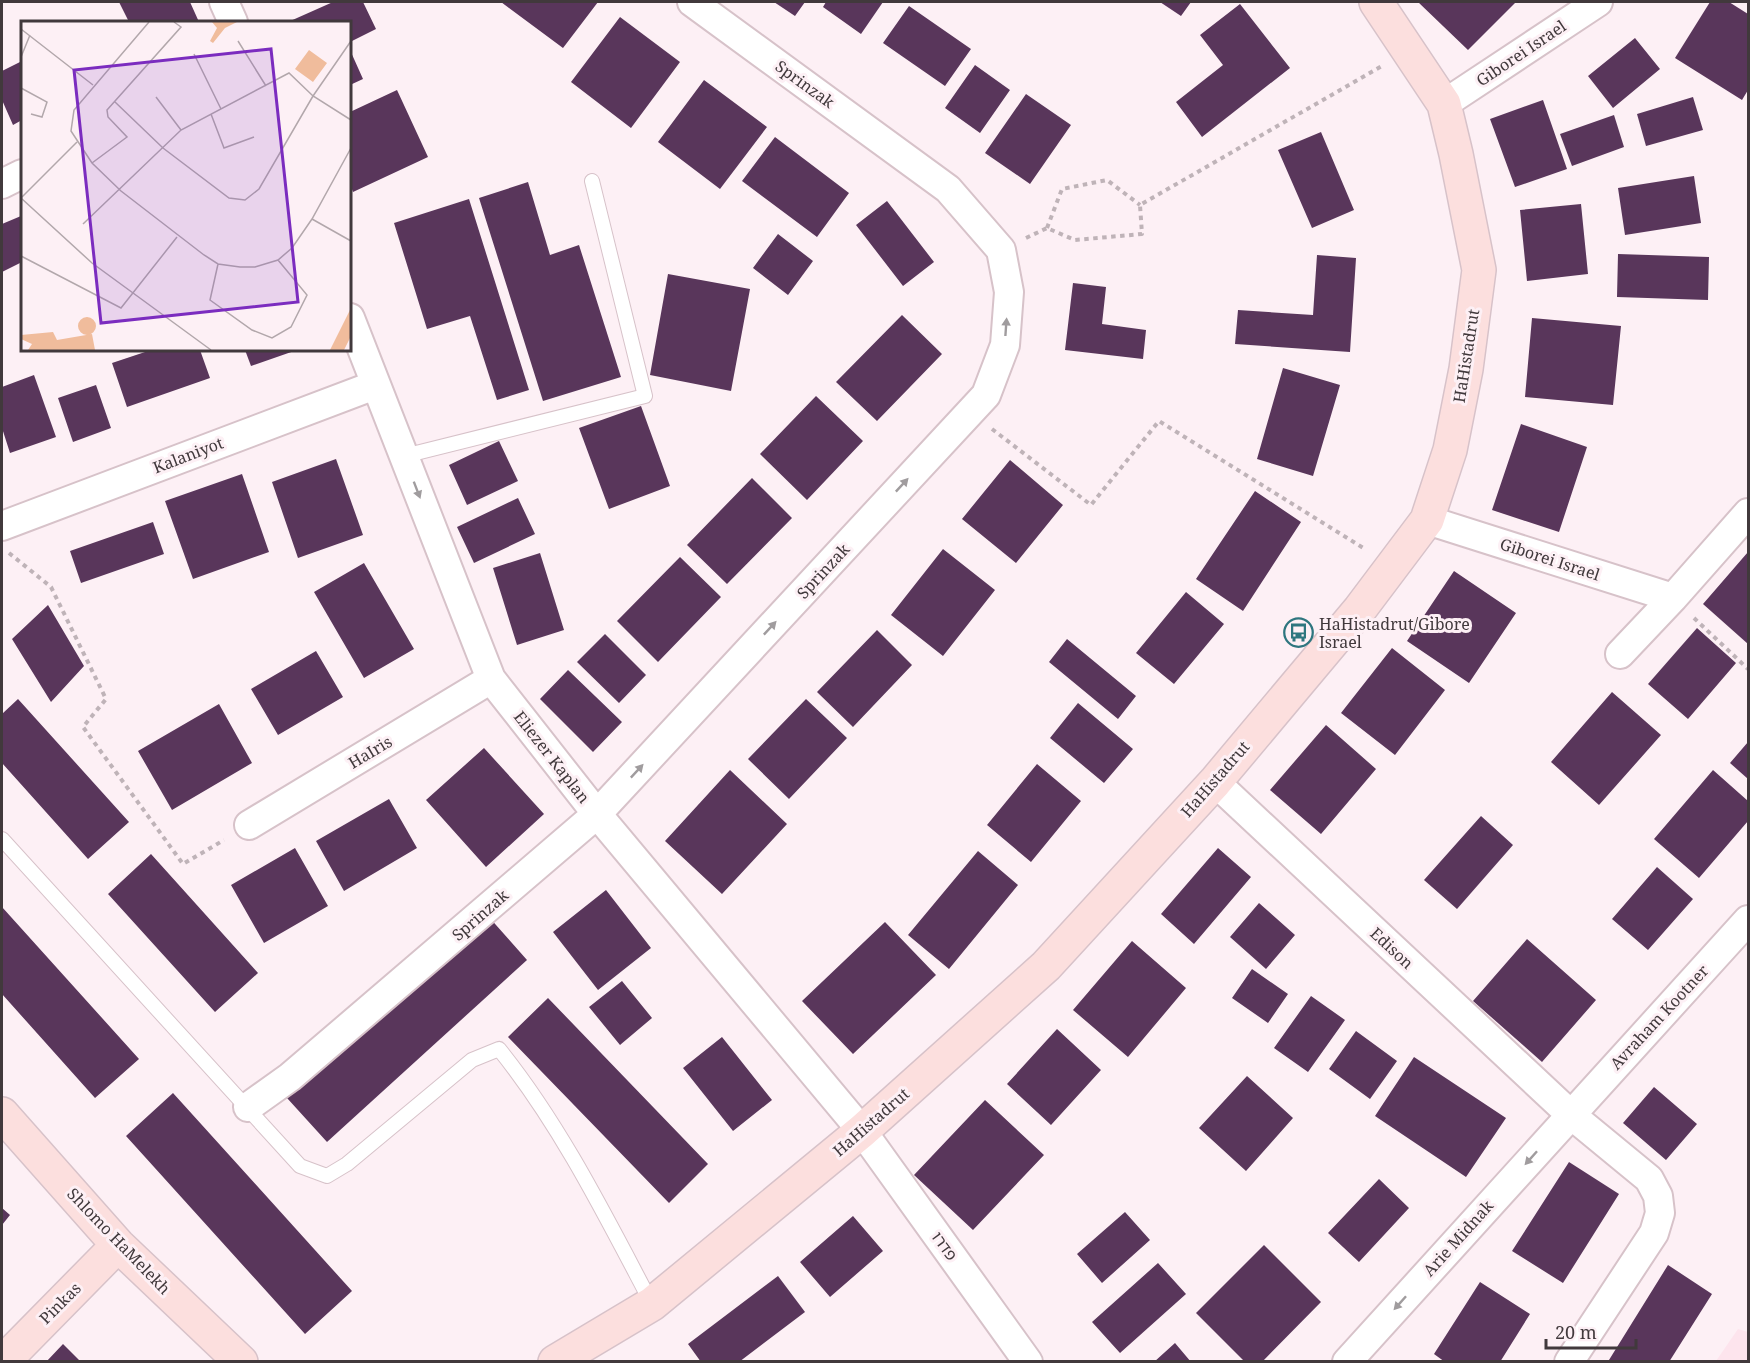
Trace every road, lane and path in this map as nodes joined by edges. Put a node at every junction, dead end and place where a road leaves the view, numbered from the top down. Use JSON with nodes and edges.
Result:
{"nodes":[{"id":1,"x":224,"y":2,"type":"edge"},
{"id":2,"x":692,"y":2,"type":"edge"},
{"id":3,"x":1376,"y":2,"type":"edge"},
{"id":4,"x":1598,"y":2,"type":"edge"},
{"id":5,"x":233,"y":21,"type":"edge"},
{"id":6,"x":1409,"y":51,"type":"junction"},
{"id":7,"x":1444,"y":104,"type":"junction"},
{"id":8,"x":21,"y":174,"type":"edge"},
{"id":9,"x":592,"y":181,"type":"dead end"},
{"id":10,"x":2,"y":184,"type":"edge"},
{"id":11,"x":1140,"y":204,"type":"junction"},
{"id":12,"x":1047,"y":228,"type":"junction"},
{"id":13,"x":1001,"y":250,"type":"junction"},
{"id":14,"x":351,"y":321,"type":"edge"},
{"id":15,"x":375,"y":385,"type":"junction"},
{"id":16,"x":970,"y":413,"type":"junction"},
{"id":17,"x":404,"y":456,"type":"junction"},
{"id":18,"x":1749,"y":513,"type":"edge"},
{"id":19,"x":1427,"y":520,"type":"junction"},
{"id":20,"x":2,"y":526,"type":"edge"},
{"id":21,"x":2,"y":547,"type":"edge"},
{"id":22,"x":1393,"y":566,"type":"junction"},
{"id":23,"x":1673,"y":598,"type":"junction"},
{"id":24,"x":1620,"y":654,"type":"dead end"},
{"id":25,"x":1749,"y":669,"type":"edge"},
{"id":26,"x":491,"y":679,"type":"junction"},
{"id":27,"x":1215,"y":782,"type":"junction"},
{"id":28,"x":597,"y":814,"type":"junction"},
{"id":29,"x":249,"y":825,"type":"joint"},
{"id":30,"x":2,"y":839,"type":"edge"},
{"id":31,"x":1749,"y":920,"type":"edge"},
{"id":32,"x":248,"y":1107,"type":"junction"},
{"id":33,"x":2,"y":1114,"type":"edge"},
{"id":34,"x":1570,"y":1114,"type":"junction"},
{"id":35,"x":862,"y":1131,"type":"junction"},
{"id":36,"x":118,"y":1245,"type":"junction"},
{"id":37,"x":652,"y":1304,"type":"junction"},
{"id":38,"x":3,"y":1362,"type":"edge"},
{"id":39,"x":241,"y":1362,"type":"edge"},
{"id":40,"x":555,"y":1362,"type":"edge"},
{"id":41,"x":1028,"y":1362,"type":"edge"},
{"id":42,"x":1347,"y":1362,"type":"edge"},
{"id":43,"x":1569,"y":1362,"type":"edge"}],
"edges":[{"from":1,"to":5,"type":"street"},
{"from":2,"to":13,"type":"street","name":"Sprinzak"},
{"from":3,"to":6,"type":"street","name":"HaHistadrut"},
{"from":4,"to":7,"type":"street","name":"Giborei Israel"},
{"from":6,"to":7,"type":"street","name":"HaHistadrut"},
{"from":6,"to":11,"type":"path"},
{"from":7,"to":19,"type":"street","name":"HaHistadrut"},
{"from":8,"to":10,"type":"street"},
{"from":9,"to":17,"type":"lane"},
{"from":11,"to":12,"type":"path"},
{"from":11,"to":12,"type":"path"},
{"from":12,"to":13,"type":"path"},
{"from":16,"to":13,"type":"street","name":"Sprinzak","one_way":true},
{"from":14,"to":15,"type":"street","name":"Eliezer Kaplan"},
{"from":15,"to":17,"type":"street","name":"Eliezer Kaplan"},
{"from":15,"to":20,"type":"street","name":"Kalaniyot"},
{"from":16,"to":22,"type":"path"},
{"from":28,"to":16,"type":"street","name":"Sprinzak","one_way":true},
{"from":17,"to":26,"type":"street","name":"Eliezer Kaplan","one_way":true},
{"from":18,"to":23,"type":"street"},
{"from":19,"to":22,"type":"street","name":"HaHistadrut"},
{"from":19,"to":23,"type":"street","name":"Giborei Israel"},
{"from":21,"to":29,"type":"path"},
{"from":22,"to":27,"type":"street","name":"HaHistadrut"},
{"from":23,"to":24,"type":"street"},
{"from":23,"to":25,"type":"path"},
{"from":26,"to":28,"type":"street","name":"Eliezer Kaplan"},
{"from":26,"to":29,"type":"street","name":"HaIris"},
{"from":27,"to":34,"type":"street","name":"Edison"},
{"from":27,"to":35,"type":"street","name":"HaHistadrut"},
{"from":28,"to":32,"type":"street","name":"Sprinzak"},
{"from":28,"to":35,"type":"street","name":"Eliezer Kaplan"},
{"from":30,"to":32,"type":"lane"},
{"from":31,"to":34,"type":"street","name":"Avraham Kootner"},
{"from":32,"to":37,"type":"lane"},
{"from":33,"to":36,"type":"street","name":"Shlomo HaMelekh"},
{"from":34,"to":42,"type":"street","name":"Arie Midnak","one_way":true},
{"from":34,"to":43,"type":"street","name":"Edison"},
{"from":35,"to":37,"type":"street","name":"HaHistadrut"},
{"from":35,"to":41,"type":"street","name":"פדרו"},
{"from":36,"to":38,"type":"street","name":"Pinkas"},
{"from":36,"to":39,"type":"street","name":"Shlomo HaMelekh"},
{"from":37,"to":40,"type":"street","name":"HaHistadrut"}]}
